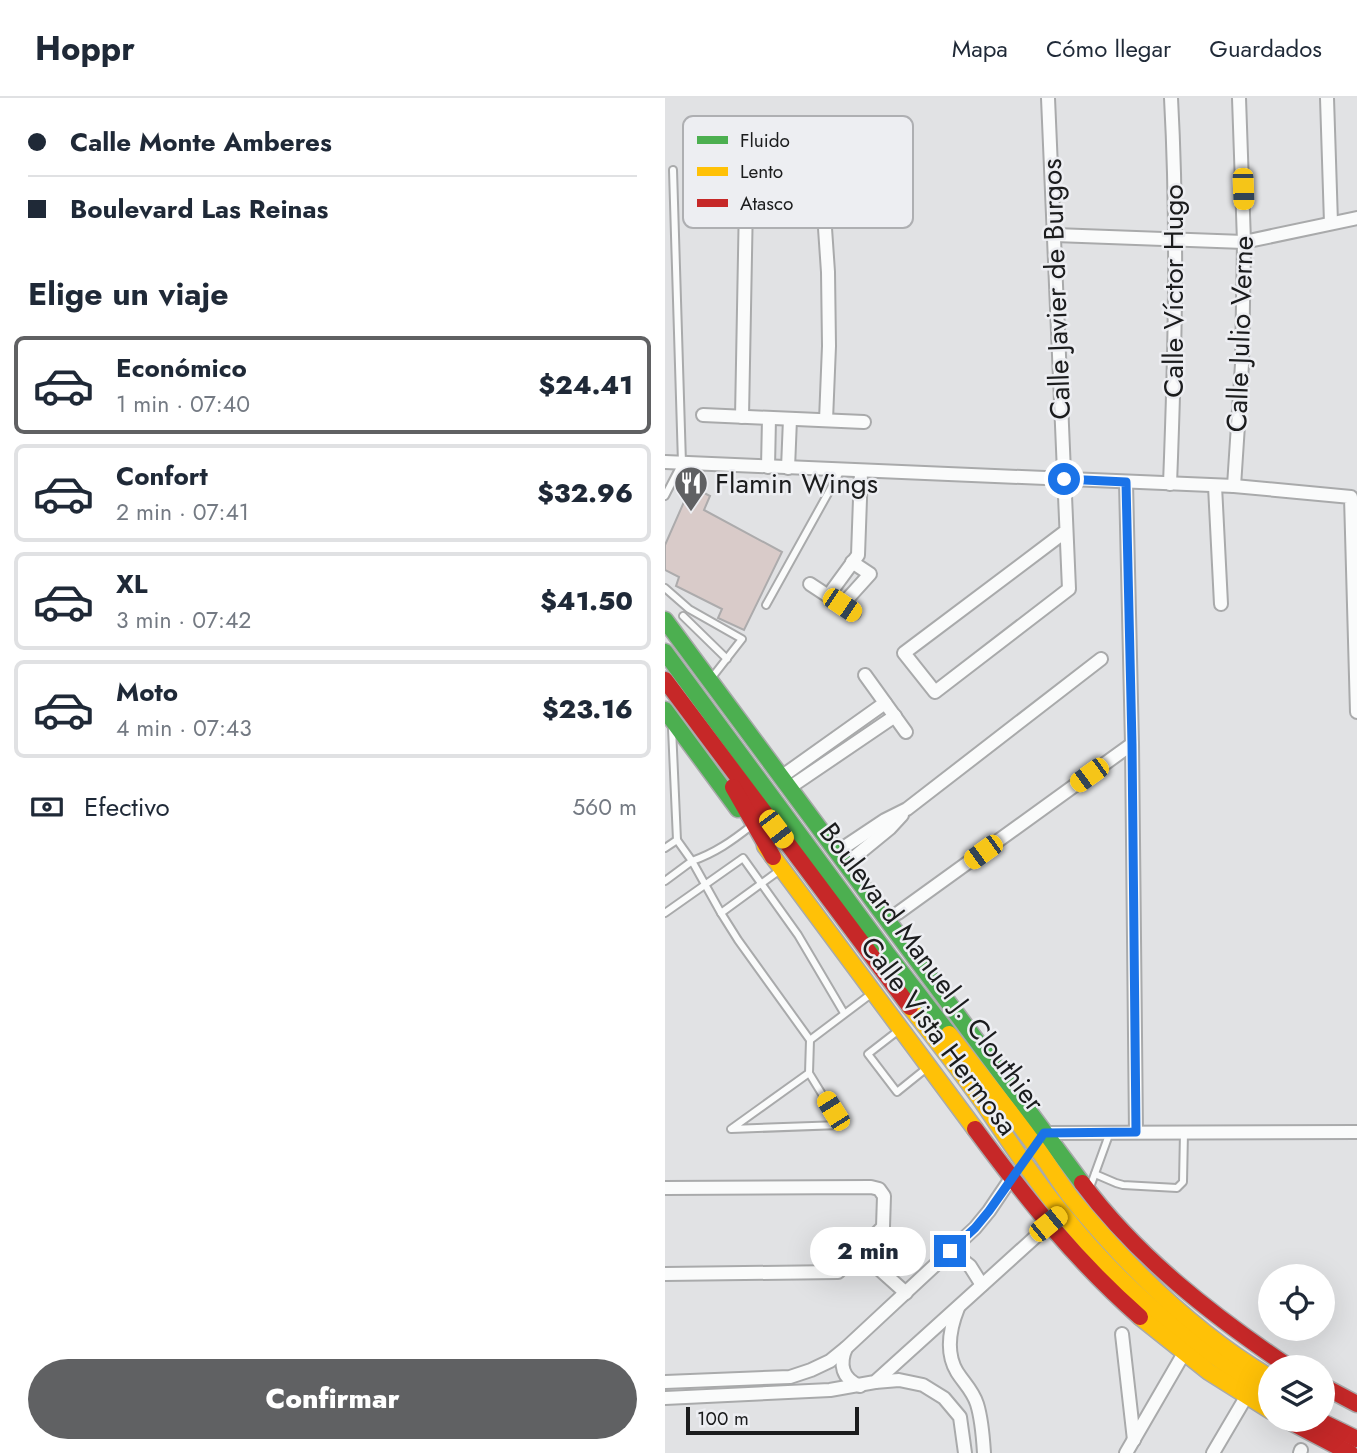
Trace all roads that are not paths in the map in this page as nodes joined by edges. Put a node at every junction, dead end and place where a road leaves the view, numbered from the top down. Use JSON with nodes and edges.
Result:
{"nodes":[{"id":1,"x":1048,"y":98,"type":"edge"},
{"id":2,"x":1171,"y":98,"type":"edge"},
{"id":3,"x":1239,"y":98,"type":"edge"},
{"id":4,"x":1327,"y":98,"type":"edge"},
{"id":5,"x":673,"y":170,"type":"dead end"},
{"id":6,"x":1357,"y":218,"type":"edge"},
{"id":7,"x":1331,"y":223,"type":"junction"},
{"id":8,"x":746,"y":228,"type":"edge"},
{"id":9,"x":825,"y":228,"type":"edge"},
{"id":10,"x":1055,"y":235,"type":"junction"},
{"id":11,"x":1175,"y":240,"type":"junction"},
{"id":12,"x":1244,"y":242,"type":"junction"},
{"id":13,"x":703,"y":415,"type":"dead end"},
{"id":14,"x":742,"y":417,"type":"junction"},
{"id":15,"x":769,"y":418,"type":"junction"},
{"id":16,"x":790,"y":419,"type":"junction"},
{"id":17,"x":826,"y":420,"type":"junction"},
{"id":18,"x":864,"y":422,"type":"dead end"},
{"id":19,"x":665,"y":462,"type":"edge"},
{"id":20,"x":682,"y":463,"type":"junction"},
{"id":21,"x":768,"y":467,"type":"junction"},
{"id":22,"x":788,"y":468,"type":"junction"},
{"id":23,"x":841,"y":470,"type":"junction"},
{"id":24,"x":861,"y":471,"type":"junction"},
{"id":25,"x":1064,"y":479,"type":"junction"},
{"id":26,"x":1126,"y":482,"type":"junction"},
{"id":27,"x":1170,"y":484,"type":"junction"},
{"id":28,"x":1215,"y":486,"type":"junction"},
{"id":29,"x":1234,"y":486,"type":"junction"},
{"id":30,"x":665,"y":496,"type":"edge"},
{"id":31,"x":1066,"y":531,"type":"junction"},
{"id":32,"x":852,"y":562,"type":"junction"},
{"id":33,"x":810,"y":584,"type":"dead end"},
{"id":34,"x":665,"y":588,"type":"edge"},
{"id":35,"x":828,"y":596,"type":"junction"},
{"id":36,"x":1221,"y":604,"type":"dead end"},
{"id":37,"x":766,"y":605,"type":"dead end"},
{"id":38,"x":842,"y":605,"type":"junction"},
{"id":39,"x":689,"y":609,"type":"junction"},
{"id":40,"x":854,"y":613,"type":"dead end"},
{"id":41,"x":683,"y":616,"type":"junction"},
{"id":42,"x":669,"y":625,"type":"edge"},
{"id":43,"x":665,"y":652,"type":"edge"},
{"id":44,"x":727,"y":659,"type":"junction"},
{"id":45,"x":1101,"y":659,"type":"dead end"},
{"id":46,"x":865,"y":675,"type":"dead end"},
{"id":47,"x":665,"y":680,"type":"edge"},
{"id":48,"x":710,"y":680,"type":"junction"},
{"id":49,"x":885,"y":703,"type":"junction"},
{"id":50,"x":1357,"y":712,"type":"edge"},
{"id":51,"x":668,"y":715,"type":"edge"},
{"id":52,"x":895,"y":716,"type":"junction"},
{"id":53,"x":907,"y":732,"type":"dead end"},
{"id":54,"x":1132,"y":744,"type":"junction"},
{"id":55,"x":714,"y":745,"type":"junction"},
{"id":56,"x":785,"y":783,"type":"junction"},
{"id":57,"x":751,"y":826,"type":"junction"},
{"id":58,"x":677,"y":840,"type":"junction"},
{"id":59,"x":665,"y":848,"type":"edge"},
{"id":60,"x":841,"y":858,"type":"junction"},
{"id":61,"x":692,"y":861,"type":"junction"},
{"id":62,"x":777,"y":863,"type":"junction"},
{"id":63,"x":665,"y":881,"type":"edge"},
{"id":64,"x":762,"y":883,"type":"junction"},
{"id":65,"x":706,"y":885,"type":"junction"},
{"id":66,"x":721,"y":913,"type":"junction"},
{"id":67,"x":665,"y":914,"type":"edge"},
{"id":68,"x":898,"y":914,"type":"dead end"},
{"id":69,"x":873,"y":992,"type":"junction"},
{"id":70,"x":844,"y":1013,"type":"junction"},
{"id":71,"x":901,"y":1029,"type":"junction"},
{"id":72,"x":810,"y":1040,"type":"junction"},
{"id":73,"x":929,"y":1066,"type":"junction"},
{"id":74,"x":809,"y":1073,"type":"junction"},
{"id":75,"x":1110,"y":1132,"type":"junction"},
{"id":76,"x":1136,"y":1132,"type":"junction"},
{"id":77,"x":1184,"y":1132,"type":"junction"},
{"id":78,"x":1357,"y":1132,"type":"edge"},
{"id":79,"x":1039,"y":1139,"type":"junction"},
{"id":80,"x":1023,"y":1161,"type":"junction"},
{"id":81,"x":1095,"y":1174,"type":"junction"},
{"id":82,"x":1011,"y":1178,"type":"junction"},
{"id":83,"x":665,"y":1188,"type":"edge"},
{"id":84,"x":1089,"y":1192,"type":"junction"},
{"id":85,"x":1075,"y":1203,"type":"junction"},
{"id":86,"x":1062,"y":1213,"type":"junction"},
{"id":87,"x":1048,"y":1224,"type":"junction"},
{"id":88,"x":859,"y":1251,"type":"junction"},
{"id":89,"x":950,"y":1251,"type":"junction"},
{"id":90,"x":665,"y":1274,"type":"edge"},
{"id":91,"x":982,"y":1285,"type":"junction"},
{"id":92,"x":906,"y":1293,"type":"junction"},
{"id":93,"x":959,"y":1306,"type":"junction"},
{"id":94,"x":1122,"y":1334,"type":"dead end"},
{"id":95,"x":846,"y":1348,"type":"junction"},
{"id":96,"x":1184,"y":1353,"type":"junction"},
{"id":97,"x":1272,"y":1355,"type":"edge"},
{"id":98,"x":1258,"y":1370,"type":"edge"},
{"id":99,"x":665,"y":1382,"type":"edge"},
{"id":100,"x":875,"y":1382,"type":"junction"},
{"id":101,"x":860,"y":1386,"type":"junction"},
{"id":102,"x":1258,"y":1387,"type":"edge"},
{"id":103,"x":1335,"y":1392,"type":"edge"},
{"id":104,"x":1245,"y":1397,"type":"junction"},
{"id":105,"x":665,"y":1398,"type":"edge"},
{"id":106,"x":1258,"y":1404,"type":"edge"},
{"id":107,"x":1357,"y":1404,"type":"edge"},
{"id":108,"x":1335,"y":1418,"type":"edge"},
{"id":109,"x":1335,"y":1426,"type":"edge"},
{"id":110,"x":1311,"y":1432,"type":"edge"},
{"id":111,"x":1354,"y":1433,"type":"edge"},
{"id":112,"x":1134,"y":1440,"type":"junction"},
{"id":113,"x":965,"y":1453,"type":"edge"},
{"id":114,"x":984,"y":1453,"type":"edge"},
{"id":115,"x":1126,"y":1453,"type":"edge"},
{"id":116,"x":1213,"y":1453,"type":"edge"},
{"id":117,"x":1353,"y":1453,"type":"edge"}],
"edges":[{"from":1,"to":10,"type":"street","name":"Calle Javier de Burgos"},
{"from":2,"to":11,"type":"street","name":"Calle Víctor Hugo"},
{"from":3,"to":12,"type":"street","name":"Calle Julio Verne"},
{"from":4,"to":7,"type":"street"},
{"from":5,"to":20,"type":"lane"},
{"from":6,"to":7,"type":"street"},
{"from":7,"to":12,"type":"street"},
{"from":8,"to":14,"type":"street"},
{"from":9,"to":17,"type":"street"},
{"from":10,"to":11,"type":"street"},
{"from":10,"to":25,"type":"street","name":"Calle Javier de Burgos"},
{"from":11,"to":12,"type":"street"},
{"from":11,"to":27,"type":"street","name":"Calle Víctor Hugo"},
{"from":12,"to":29,"type":"street","name":"Calle Julio Verne"},
{"from":13,"to":14,"type":"street"},
{"from":14,"to":15,"type":"street"},
{"from":15,"to":16,"type":"street"},
{"from":15,"to":21,"type":"street"},
{"from":16,"to":17,"type":"street"},
{"from":16,"to":22,"type":"street"},
{"from":17,"to":18,"type":"street"},
{"from":19,"to":20,"type":"street"},
{"from":20,"to":21,"type":"street"},
{"from":20,"to":30,"type":"lane"},
{"from":21,"to":22,"type":"street"},
{"from":22,"to":23,"type":"street"},
{"from":23,"to":24,"type":"street"},
{"from":23,"to":37,"type":"lane"},
{"from":24,"to":25,"type":"street"},
{"from":24,"to":32,"type":"street"},
{"from":25,"to":26,"type":"street"},
{"from":25,"to":31,"type":"street","name":"Calle Javier de Burgos"},
{"from":26,"to":27,"type":"street"},
{"from":26,"to":54,"type":"street"},
{"from":27,"to":28,"type":"street"},
{"from":28,"to":29,"type":"street"},
{"from":28,"to":36,"type":"street"},
{"from":29,"to":50,"type":"street"},
{"from":31,"to":31,"type":"street","name":"Calle Javier de Burgos"},
{"from":32,"to":35,"type":"street"},
{"from":32,"to":38,"type":"street"},
{"from":33,"to":35,"type":"street"},
{"from":34,"to":39,"type":"lane"},
{"from":35,"to":38,"type":"street"},
{"from":38,"to":40,"type":"street"},
{"from":39,"to":41,"type":"lane"},
{"from":39,"to":44,"type":"lane"},
{"from":41,"to":42,"type":"lane"},
{"from":41,"to":44,"type":"lane"},
{"from":42,"to":48,"type":"main road"},
{"from":43,"to":79,"type":"main road","name":"Boulevard Manuel J. Clouthier"},
{"from":44,"to":48,"type":"lane"},
{"from":45,"to":60,"type":"street"},
{"from":46,"to":49,"type":"street"},
{"from":47,"to":55,"type":"main road","name":"Boulevard Manuel J. Clouthier"},
{"from":48,"to":56,"type":"main road"},
{"from":49,"to":52,"type":"street"},
{"from":49,"to":56,"type":"street"},
{"from":51,"to":57,"type":"main road","name":"Calle Vista Hermosa"},
{"from":51,"to":58,"type":"lane"},
{"from":52,"to":53,"type":"street"},
{"from":52,"to":56,"type":"street"},
{"from":54,"to":68,"type":"street"},
{"from":54,"to":76,"type":"street"},
{"from":55,"to":62,"type":"main road"},
{"from":55,"to":80,"type":"main road","name":"Boulevard Manuel J. Clouthier"},
{"from":56,"to":60,"type":"main road"},
{"from":57,"to":61,"type":"lane"},
{"from":57,"to":62,"type":"main road","name":"Calle Vista Hermosa"},
{"from":58,"to":59,"type":"lane"},
{"from":58,"to":61,"type":"lane"},
{"from":60,"to":79,"type":"main road"},
{"from":61,"to":63,"type":"lane"},
{"from":61,"to":65,"type":"lane"},
{"from":62,"to":64,"type":"lane"},
{"from":62,"to":69,"type":"main road","name":"Calle Vista Hermosa"},
{"from":64,"to":65,"type":"lane"},
{"from":64,"to":66,"type":"lane"},
{"from":64,"to":70,"type":"lane"},
{"from":65,"to":66,"type":"lane"},
{"from":65,"to":67,"type":"lane"},
{"from":66,"to":72,"type":"lane"},
{"from":69,"to":70,"type":"lane"},
{"from":69,"to":71,"type":"main road","name":"Calle Vista Hermosa"},
{"from":70,"to":72,"type":"lane"},
{"from":71,"to":73,"type":"main road","name":"Calle Vista Hermosa"},
{"from":71,"to":73,"type":"lane"},
{"from":72,"to":74,"type":"lane"},
{"from":73,"to":82,"type":"main road","name":"Calle Vista Hermosa"},
{"from":74,"to":74,"type":"lane"},
{"from":75,"to":76,"type":"street"},
{"from":75,"to":79,"type":"street"},
{"from":75,"to":81,"type":"lane"},
{"from":76,"to":77,"type":"street"},
{"from":77,"to":78,"type":"street"},
{"from":77,"to":81,"type":"lane"},
{"from":79,"to":80,"type":"street"},
{"from":79,"to":84,"type":"main road"},
{"from":79,"to":85,"type":"main road","name":"Boulevard Manuel J. Clouthier"},
{"from":80,"to":82,"type":"street"},
{"from":80,"to":86,"type":"main road","name":"Boulevard Manuel J. Clouthier"},
{"from":81,"to":84,"type":"lane"},
{"from":82,"to":87,"type":"main road","name":"Calle Vista Hermosa"},
{"from":82,"to":89,"type":"street"},
{"from":83,"to":88,"type":"street"},
{"from":84,"to":85,"type":"street"},
{"from":84,"to":97,"type":"main road"},
{"from":85,"to":86,"type":"street"},
{"from":85,"to":98,"type":"main road","name":"Boulevard Manuel J. Clouthier"},
{"from":86,"to":87,"type":"street"},
{"from":86,"to":102,"type":"main road","name":"Boulevard Manuel J. Clouthier"},
{"from":87,"to":91,"type":"street"},
{"from":87,"to":96,"type":"main road","name":"Calle Vista Hermosa"},
{"from":88,"to":90,"type":"street"},
{"from":88,"to":92,"type":"street"},
{"from":89,"to":91,"type":"street"},
{"from":89,"to":92,"type":"street"},
{"from":91,"to":93,"type":"street"},
{"from":92,"to":95,"type":"street"},
{"from":93,"to":100,"type":"street"},
{"from":93,"to":114,"type":"street"},
{"from":94,"to":112,"type":"street"},
{"from":95,"to":99,"type":"street"},
{"from":95,"to":101,"type":"street"},
{"from":96,"to":104,"type":"main road","name":"Calle Vista Hermosa"},
{"from":96,"to":112,"type":"street"},
{"from":100,"to":101,"type":"street"},
{"from":100,"to":113,"type":"street"},
{"from":101,"to":105,"type":"street"},
{"from":103,"to":107,"type":"main road"},
{"from":104,"to":106,"type":"main road","name":"Calle Vista Hermosa"},
{"from":104,"to":116,"type":"street"},
{"from":108,"to":111,"type":"main road"},
{"from":109,"to":111,"type":"main road"},
{"from":110,"to":117,"type":"main road"},
{"from":111,"to":117,"type":"main road"},
{"from":112,"to":115,"type":"street"}]}
